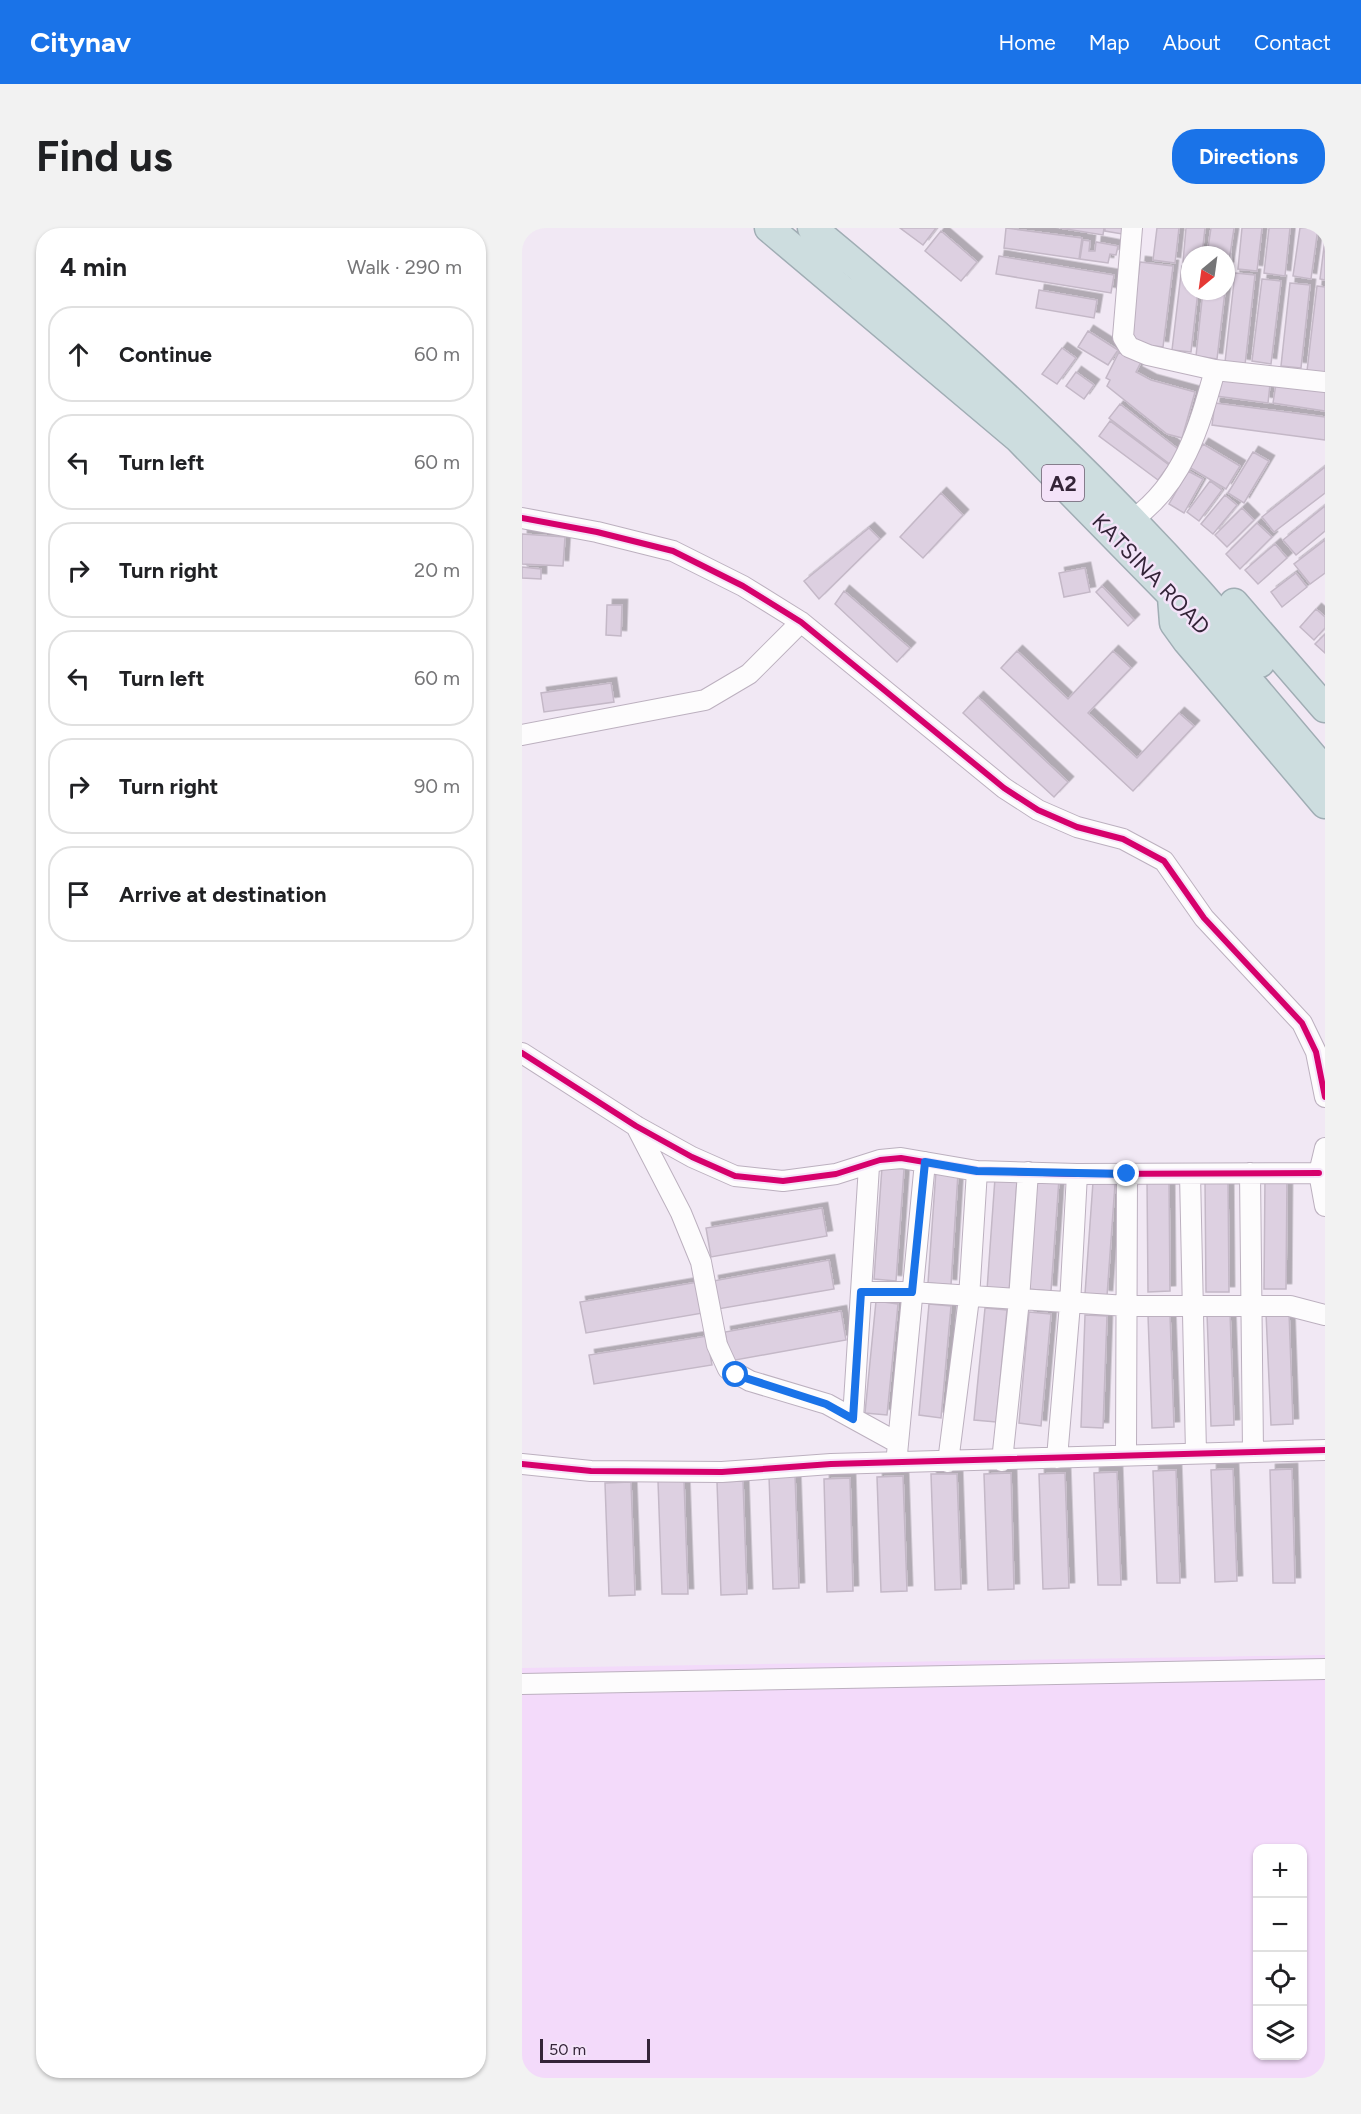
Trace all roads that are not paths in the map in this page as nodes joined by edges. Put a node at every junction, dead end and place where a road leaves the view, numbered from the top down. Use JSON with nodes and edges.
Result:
{"nodes":[{"id":1,"x":769,"y":228,"type":"edge"},
{"id":2,"x":812,"y":228,"type":"edge"},
{"id":3,"x":1132,"y":228,"type":"edge"},
{"id":4,"x":1215,"y":370,"type":"junction"},
{"id":5,"x":1325,"y":382,"type":"edge"},
{"id":6,"x":522,"y":518,"type":"edge"},
{"id":7,"x":1131,"y":520,"type":"junction"},
{"id":8,"x":1175,"y":582,"type":"junction"},
{"id":9,"x":801,"y":622,"type":"junction"},
{"id":10,"x":1325,"y":708,"type":"edge"},
{"id":11,"x":522,"y":735,"type":"edge"},
{"id":12,"x":1325,"y":741,"type":"edge"},
{"id":13,"x":1325,"y":771,"type":"edge"},
{"id":14,"x":1325,"y":804,"type":"edge"},
{"id":15,"x":522,"y":1053,"type":"edge"},
{"id":16,"x":1325,"y":1097,"type":"edge"},
{"id":17,"x":636,"y":1126,"type":"junction"},
{"id":18,"x":1325,"y":1148,"type":"edge"},
{"id":19,"x":925,"y":1162,"type":"junction"},
{"id":20,"x":869,"y":1166,"type":"junction"},
{"id":21,"x":977,"y":1171,"type":"junction"},
{"id":22,"x":1028,"y":1172,"type":"junction"},
{"id":23,"x":1250,"y":1173,"type":"junction"},
{"id":24,"x":1319,"y":1173,"type":"junction"},
{"id":25,"x":1077,"y":1174,"type":"junction"},
{"id":26,"x":1127,"y":1174,"type":"junction"},
{"id":27,"x":1190,"y":1174,"type":"junction"},
{"id":28,"x":1325,"y":1206,"type":"edge"},
{"id":29,"x":861,"y":1292,"type":"junction"},
{"id":30,"x":912,"y":1292,"type":"junction"},
{"id":31,"x":969,"y":1298,"type":"junction"},
{"id":32,"x":1019,"y":1300,"type":"junction"},
{"id":33,"x":1070,"y":1304,"type":"junction"},
{"id":34,"x":1127,"y":1306,"type":"junction"},
{"id":35,"x":1251,"y":1306,"type":"junction"},
{"id":36,"x":1193,"y":1308,"type":"junction"},
{"id":37,"x":1325,"y":1316,"type":"edge"},
{"id":38,"x":853,"y":1419,"type":"junction"},
{"id":39,"x":1325,"y":1450,"type":"edge"},
{"id":40,"x":1253,"y":1451,"type":"junction"},
{"id":41,"x":897,"y":1453,"type":"junction"},
{"id":42,"x":1196,"y":1453,"type":"junction"},
{"id":43,"x":1126,"y":1454,"type":"junction"},
{"id":44,"x":1057,"y":1458,"type":"junction"},
{"id":45,"x":1002,"y":1461,"type":"junction"},
{"id":46,"x":948,"y":1462,"type":"junction"},
{"id":47,"x":522,"y":1464,"type":"edge"},
{"id":48,"x":1325,"y":1669,"type":"edge"},
{"id":49,"x":522,"y":1684,"type":"edge"}],
"edges":[{"from":1,"to":8,"type":"highway","name":"KATSINA ROAD","number":"A2"},
{"from":2,"to":7,"type":"highway","name":"KATSINA ROAD","number":"A2"},
{"from":3,"to":4,"type":"street"},
{"from":4,"to":5,"type":"street"},
{"from":4,"to":7,"type":"street"},
{"from":6,"to":9,"type":"street"},
{"from":7,"to":8,"type":"highway","name":"KATSINA ROAD","number":"A2"},
{"from":8,"to":10,"type":"highway"},
{"from":8,"to":12,"type":"highway","name":"KATSINA ROAD","number":"A2"},
{"from":8,"to":13,"type":"highway","name":"KATSINA ROAD","number":"A2"},
{"from":8,"to":14,"type":"highway"},
{"from":9,"to":11,"type":"street"},
{"from":9,"to":16,"type":"street"},
{"from":15,"to":17,"type":"street"},
{"from":17,"to":20,"type":"street"},
{"from":17,"to":38,"type":"street"},
{"from":18,"to":24,"type":"street"},
{"from":19,"to":20,"type":"street"},
{"from":19,"to":21,"type":"street"},
{"from":19,"to":30,"type":"street"},
{"from":20,"to":29,"type":"street"},
{"from":21,"to":22,"type":"street"},
{"from":21,"to":31,"type":"street"},
{"from":22,"to":25,"type":"street"},
{"from":22,"to":32,"type":"street"},
{"from":23,"to":24,"type":"street"},
{"from":23,"to":27,"type":"street"},
{"from":23,"to":35,"type":"street"},
{"from":24,"to":28,"type":"street"},
{"from":25,"to":26,"type":"street"},
{"from":25,"to":33,"type":"street"},
{"from":26,"to":27,"type":"street"},
{"from":26,"to":34,"type":"street"},
{"from":27,"to":36,"type":"street"},
{"from":29,"to":30,"type":"street"},
{"from":29,"to":38,"type":"street"},
{"from":30,"to":31,"type":"street"},
{"from":30,"to":41,"type":"street"},
{"from":31,"to":32,"type":"street"},
{"from":31,"to":46,"type":"street"},
{"from":32,"to":33,"type":"street"},
{"from":32,"to":45,"type":"street"},
{"from":33,"to":34,"type":"street"},
{"from":33,"to":44,"type":"street"},
{"from":34,"to":36,"type":"street"},
{"from":34,"to":43,"type":"street"},
{"from":35,"to":36,"type":"street"},
{"from":35,"to":37,"type":"street"},
{"from":35,"to":40,"type":"street"},
{"from":36,"to":42,"type":"street"},
{"from":38,"to":41,"type":"street"},
{"from":39,"to":40,"type":"street"},
{"from":40,"to":42,"type":"street"},
{"from":41,"to":46,"type":"street"},
{"from":41,"to":47,"type":"street"},
{"from":42,"to":43,"type":"street"},
{"from":43,"to":44,"type":"street"},
{"from":44,"to":45,"type":"street"},
{"from":45,"to":46,"type":"street"},
{"from":48,"to":49,"type":"street"}]}
